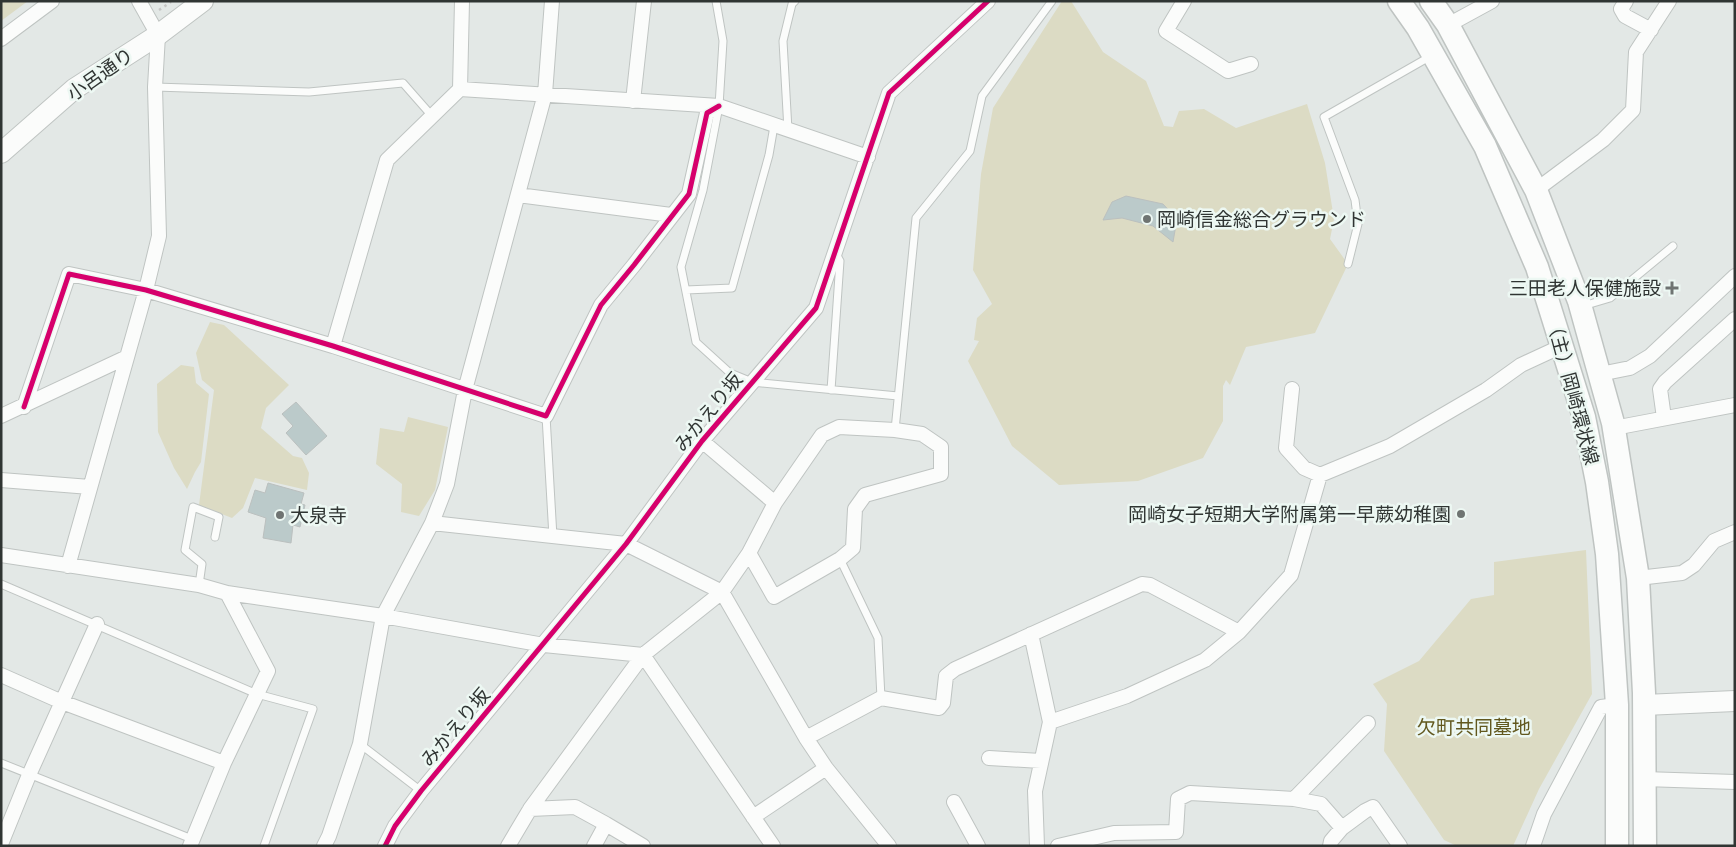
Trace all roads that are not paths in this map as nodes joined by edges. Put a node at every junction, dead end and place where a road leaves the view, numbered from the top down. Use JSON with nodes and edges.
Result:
{"nodes":[{"id":1,"x":52,"y":1,"type":"edge"},
{"id":2,"x":139,"y":1,"type":"edge"},
{"id":3,"x":203,"y":1,"type":"edge"},
{"id":4,"x":462,"y":1,"type":"edge"},
{"id":5,"x":552,"y":1,"type":"edge"},
{"id":6,"x":644,"y":1,"type":"edge"},
{"id":7,"x":716,"y":1,"type":"edge"},
{"id":8,"x":795,"y":1,"type":"edge"},
{"id":9,"x":988,"y":1,"type":"edge"},
{"id":10,"x":1052,"y":1,"type":"edge"},
{"id":11,"x":1184,"y":1,"type":"edge"},
{"id":12,"x":1399,"y":1,"type":"edge"},
{"id":13,"x":1431,"y":1,"type":"edge"},
{"id":14,"x":1492,"y":1,"type":"edge"},
{"id":15,"x":1626,"y":1,"type":"edge"},
{"id":16,"x":1669,"y":1,"type":"edge"},
{"id":17,"x":1448,"y":25,"type":"junction"},
{"id":18,"x":1651,"y":30,"type":"junction"},
{"id":19,"x":158,"y":35,"type":"junction"},
{"id":20,"x":1,"y":39,"type":"edge"},
{"id":21,"x":1433,"y":55,"type":"junction"},
{"id":22,"x":1251,"y":64,"type":"dead end"},
{"id":23,"x":155,"y":87,"type":"junction"},
{"id":24,"x":460,"y":89,"type":"junction"},
{"id":25,"x":545,"y":94,"type":"junction"},
{"id":26,"x":633,"y":101,"type":"junction"},
{"id":27,"x":719,"y":106,"type":"junction"},
{"id":28,"x":432,"y":116,"type":"junction"},
{"id":29,"x":774,"y":126,"type":"junction"},
{"id":30,"x":788,"y":130,"type":"junction"},
{"id":31,"x":1,"y":153,"type":"edge"},
{"id":32,"x":868,"y":157,"type":"junction"},
{"id":33,"x":1536,"y":190,"type":"junction"},
{"id":34,"x":518,"y":195,"type":"junction"},
{"id":35,"x":671,"y":215,"type":"junction"},
{"id":36,"x":1673,"y":246,"type":"dead end"},
{"id":37,"x":834,"y":250,"type":"junction"},
{"id":38,"x":1348,"y":264,"type":"dead end"},
{"id":39,"x":1735,"y":276,"type":"edge"},
{"id":40,"x":146,"y":290,"type":"junction"},
{"id":41,"x":686,"y":290,"type":"junction"},
{"id":42,"x":1581,"y":307,"type":"junction"},
{"id":43,"x":1735,"y":319,"type":"edge"},
{"id":44,"x":333,"y":346,"type":"junction"},
{"id":45,"x":1562,"y":346,"type":"junction"},
{"id":46,"x":127,"y":357,"type":"junction"},
{"id":47,"x":1600,"y":374,"type":"junction"},
{"id":48,"x":752,"y":382,"type":"junction"},
{"id":49,"x":1292,"y":389,"type":"dead end"},
{"id":50,"x":465,"y":390,"type":"junction"},
{"id":51,"x":831,"y":390,"type":"junction"},
{"id":52,"x":898,"y":396,"type":"junction"},
{"id":53,"x":1735,"y":405,"type":"edge"},
{"id":54,"x":24,"y":407,"type":"junction"},
{"id":55,"x":1,"y":416,"type":"edge"},
{"id":56,"x":546,"y":416,"type":"junction"},
{"id":57,"x":1664,"y":418,"type":"junction"},
{"id":58,"x":1614,"y":428,"type":"junction"},
{"id":59,"x":895,"y":430,"type":"junction"},
{"id":60,"x":702,"y":441,"type":"junction"},
{"id":61,"x":1320,"y":475,"type":"junction"},
{"id":62,"x":1,"y":480,"type":"edge"},
{"id":63,"x":90,"y":487,"type":"junction"},
{"id":64,"x":775,"y":503,"type":"junction"},
{"id":65,"x":432,"y":523,"type":"junction"},
{"id":66,"x":1735,"y":532,"type":"edge"},
{"id":67,"x":553,"y":536,"type":"junction"},
{"id":68,"x":215,"y":537,"type":"dead end"},
{"id":69,"x":626,"y":544,"type":"junction"},
{"id":70,"x":749,"y":553,"type":"junction"},
{"id":71,"x":1,"y":555,"type":"edge"},
{"id":72,"x":840,"y":559,"type":"junction"},
{"id":73,"x":68,"y":566,"type":"junction"},
{"id":74,"x":1638,"y":578,"type":"junction"},
{"id":75,"x":1,"y":584,"type":"edge"},
{"id":76,"x":199,"y":585,"type":"junction"},
{"id":77,"x":722,"y":592,"type":"junction"},
{"id":78,"x":227,"y":593,"type":"junction"},
{"id":79,"x":382,"y":616,"type":"junction"},
{"id":80,"x":97,"y":624,"type":"junction"},
{"id":81,"x":1239,"y":632,"type":"junction"},
{"id":82,"x":1031,"y":634,"type":"junction"},
{"id":83,"x":544,"y":645,"type":"junction"},
{"id":84,"x":643,"y":655,"type":"junction"},
{"id":85,"x":1,"y":675,"type":"edge"},
{"id":86,"x":256,"y":694,"type":"junction"},
{"id":87,"x":882,"y":698,"type":"junction"},
{"id":88,"x":62,"y":702,"type":"junction"},
{"id":89,"x":1735,"y":702,"type":"edge"},
{"id":90,"x":1617,"y":704,"type":"junction"},
{"id":91,"x":1644,"y":705,"type":"junction"},
{"id":92,"x":1050,"y":722,"type":"junction"},
{"id":93,"x":1368,"y":723,"type":"dead end"},
{"id":94,"x":806,"y":738,"type":"junction"},
{"id":95,"x":360,"y":744,"type":"junction"},
{"id":96,"x":990,"y":758,"type":"dead end"},
{"id":97,"x":1041,"y":761,"type":"junction"},
{"id":98,"x":1,"y":763,"type":"edge"},
{"id":99,"x":224,"y":763,"type":"junction"},
{"id":100,"x":826,"y":768,"type":"junction"},
{"id":101,"x":29,"y":775,"type":"junction"},
{"id":102,"x":1644,"y":779,"type":"junction"},
{"id":103,"x":1735,"y":782,"type":"edge"},
{"id":104,"x":421,"y":791,"type":"junction"},
{"id":105,"x":1294,"y":799,"type":"junction"},
{"id":106,"x":954,"y":802,"type":"dead end"},
{"id":107,"x":530,"y":809,"type":"junction"},
{"id":108,"x":753,"y":817,"type":"junction"},
{"id":109,"x":606,"y":824,"type":"junction"},
{"id":110,"x":1342,"y":828,"type":"junction"},
{"id":111,"x":191,"y":843,"type":"edge"},
{"id":112,"x":1,"y":844,"type":"edge"},
{"id":113,"x":264,"y":846,"type":"edge"},
{"id":114,"x":324,"y":846,"type":"edge"},
{"id":115,"x":385,"y":846,"type":"edge"},
{"id":116,"x":508,"y":846,"type":"edge"},
{"id":117,"x":594,"y":846,"type":"edge"},
{"id":118,"x":643,"y":846,"type":"edge"},
{"id":119,"x":772,"y":846,"type":"edge"},
{"id":120,"x":889,"y":846,"type":"edge"},
{"id":121,"x":978,"y":846,"type":"edge"},
{"id":122,"x":1037,"y":846,"type":"edge"},
{"id":123,"x":1058,"y":846,"type":"edge"},
{"id":124,"x":1330,"y":846,"type":"edge"},
{"id":125,"x":1400,"y":846,"type":"edge"},
{"id":126,"x":1533,"y":846,"type":"edge"},
{"id":127,"x":1618,"y":846,"type":"edge"},
{"id":128,"x":1645,"y":846,"type":"edge"}],
"edges":[{"from":1,"to":20,"type":"street"},
{"from":2,"to":19,"type":"street"},
{"from":3,"to":19,"type":"street","name":"小呂通り"},
{"from":4,"to":24,"type":"street"},
{"from":5,"to":25,"type":"street"},
{"from":6,"to":26,"type":"street"},
{"from":7,"to":27,"type":"lane"},
{"from":8,"to":30,"type":"lane"},
{"from":9,"to":32,"type":"street","name":"みかえり坂"},
{"from":10,"to":52,"type":"lane"},
{"from":11,"to":22,"type":"street"},
{"from":12,"to":21,"type":"main road","name":"（主）岡崎環状線"},
{"from":13,"to":17,"type":"main road","name":"（主）岡崎環状線"},
{"from":14,"to":17,"type":"street"},
{"from":15,"to":18,"type":"street"},
{"from":16,"to":18,"type":"street"},
{"from":17,"to":33,"type":"main road","name":"（主）岡崎環状線"},
{"from":18,"to":33,"type":"street"},
{"from":19,"to":23,"type":"street"},
{"from":19,"to":31,"type":"street","name":"小呂通り"},
{"from":21,"to":38,"type":"lane"},
{"from":21,"to":45,"type":"main road","name":"（主）岡崎環状線"},
{"from":23,"to":28,"type":"lane"},
{"from":23,"to":40,"type":"street"},
{"from":24,"to":25,"type":"street"},
{"from":24,"to":28,"type":"street"},
{"from":25,"to":26,"type":"street"},
{"from":25,"to":34,"type":"street"},
{"from":26,"to":27,"type":"street"},
{"from":27,"to":29,"type":"street"},
{"from":27,"to":35,"type":"street"},
{"from":27,"to":41,"type":"lane"},
{"from":28,"to":44,"type":"street"},
{"from":29,"to":30,"type":"street"},
{"from":29,"to":41,"type":"lane"},
{"from":30,"to":32,"type":"street"},
{"from":32,"to":37,"type":"street","name":"みかえり坂"},
{"from":33,"to":42,"type":"main road","name":"（主）岡崎環状線"},
{"from":34,"to":35,"type":"street"},
{"from":34,"to":50,"type":"street"},
{"from":35,"to":56,"type":"street"},
{"from":36,"to":42,"type":"lane"},
{"from":37,"to":48,"type":"street","name":"みかえり坂"},
{"from":37,"to":51,"type":"lane"},
{"from":39,"to":47,"type":"street"},
{"from":40,"to":44,"type":"street"},
{"from":40,"to":46,"type":"street"},
{"from":40,"to":54,"type":"street"},
{"from":41,"to":48,"type":"lane"},
{"from":42,"to":47,"type":"main road","name":"（主）岡崎環状線"},
{"from":43,"to":57,"type":"street"},
{"from":44,"to":50,"type":"street"},
{"from":45,"to":61,"type":"street"},
{"from":45,"to":90,"type":"main road","name":"（主）岡崎環状線"},
{"from":46,"to":54,"type":"street"},
{"from":46,"to":63,"type":"street"},
{"from":47,"to":58,"type":"main road","name":"（主）岡崎環状線"},
{"from":48,"to":51,"type":"lane"},
{"from":48,"to":60,"type":"street","name":"みかえり坂"},
{"from":49,"to":61,"type":"street"},
{"from":50,"to":56,"type":"street"},
{"from":50,"to":65,"type":"street"},
{"from":51,"to":52,"type":"lane"},
{"from":52,"to":59,"type":"lane"},
{"from":53,"to":57,"type":"street"},
{"from":54,"to":55,"type":"street"},
{"from":56,"to":67,"type":"lane"},
{"from":57,"to":58,"type":"street"},
{"from":58,"to":74,"type":"main road","name":"（主）岡崎環状線"},
{"from":59,"to":64,"type":"street"},
{"from":59,"to":72,"type":"street"},
{"from":60,"to":64,"type":"street"},
{"from":60,"to":69,"type":"street","name":"みかえり坂"},
{"from":61,"to":81,"type":"street"},
{"from":62,"to":63,"type":"street"},
{"from":63,"to":73,"type":"street"},
{"from":64,"to":70,"type":"street"},
{"from":65,"to":67,"type":"street"},
{"from":65,"to":79,"type":"street"},
{"from":66,"to":74,"type":"street"},
{"from":67,"to":69,"type":"street"},
{"from":68,"to":76,"type":"lane"},
{"from":69,"to":77,"type":"street"},
{"from":69,"to":83,"type":"street","name":"みかえり坂"},
{"from":70,"to":72,"type":"street"},
{"from":70,"to":77,"type":"street"},
{"from":71,"to":73,"type":"street"},
{"from":72,"to":87,"type":"lane"},
{"from":73,"to":76,"type":"street"},
{"from":74,"to":91,"type":"main road","name":"（主）岡崎環状線"},
{"from":75,"to":80,"type":"lane"},
{"from":76,"to":78,"type":"street"},
{"from":77,"to":84,"type":"street"},
{"from":77,"to":94,"type":"street"},
{"from":78,"to":79,"type":"street"},
{"from":78,"to":86,"type":"street"},
{"from":79,"to":83,"type":"street"},
{"from":79,"to":95,"type":"street"},
{"from":80,"to":86,"type":"lane"},
{"from":80,"to":88,"type":"street"},
{"from":81,"to":82,"type":"street"},
{"from":81,"to":92,"type":"street"},
{"from":82,"to":87,"type":"street"},
{"from":82,"to":92,"type":"street"},
{"from":83,"to":84,"type":"street"},
{"from":83,"to":104,"type":"street","name":"みかえり坂"},
{"from":84,"to":107,"type":"street"},
{"from":84,"to":108,"type":"street"},
{"from":85,"to":88,"type":"street"},
{"from":86,"to":99,"type":"street"},
{"from":86,"to":113,"type":"lane"},
{"from":87,"to":94,"type":"street"},
{"from":88,"to":99,"type":"street"},
{"from":88,"to":101,"type":"street"},
{"from":89,"to":91,"type":"street"},
{"from":90,"to":126,"type":"street"},
{"from":90,"to":127,"type":"main road","name":"（主）岡崎環状線"},
{"from":91,"to":102,"type":"main road","name":"（主）岡崎環状線"},
{"from":92,"to":97,"type":"street"},
{"from":93,"to":105,"type":"street"},
{"from":94,"to":100,"type":"street"},
{"from":95,"to":104,"type":"lane"},
{"from":95,"to":114,"type":"street"},
{"from":96,"to":97,"type":"street"},
{"from":97,"to":122,"type":"street"},
{"from":98,"to":101,"type":"lane"},
{"from":99,"to":111,"type":"street"},
{"from":100,"to":108,"type":"street"},
{"from":100,"to":120,"type":"street"},
{"from":101,"to":111,"type":"lane"},
{"from":101,"to":112,"type":"street"},
{"from":102,"to":103,"type":"street"},
{"from":102,"to":128,"type":"main road","name":"（主）岡崎環状線"},
{"from":104,"to":115,"type":"street","name":"みかえり坂"},
{"from":105,"to":110,"type":"street"},
{"from":105,"to":123,"type":"street"},
{"from":106,"to":121,"type":"street"},
{"from":107,"to":109,"type":"street"},
{"from":107,"to":116,"type":"street"},
{"from":108,"to":119,"type":"street"},
{"from":109,"to":117,"type":"street"},
{"from":109,"to":118,"type":"street"},
{"from":110,"to":124,"type":"street"},
{"from":110,"to":125,"type":"street"}]}
